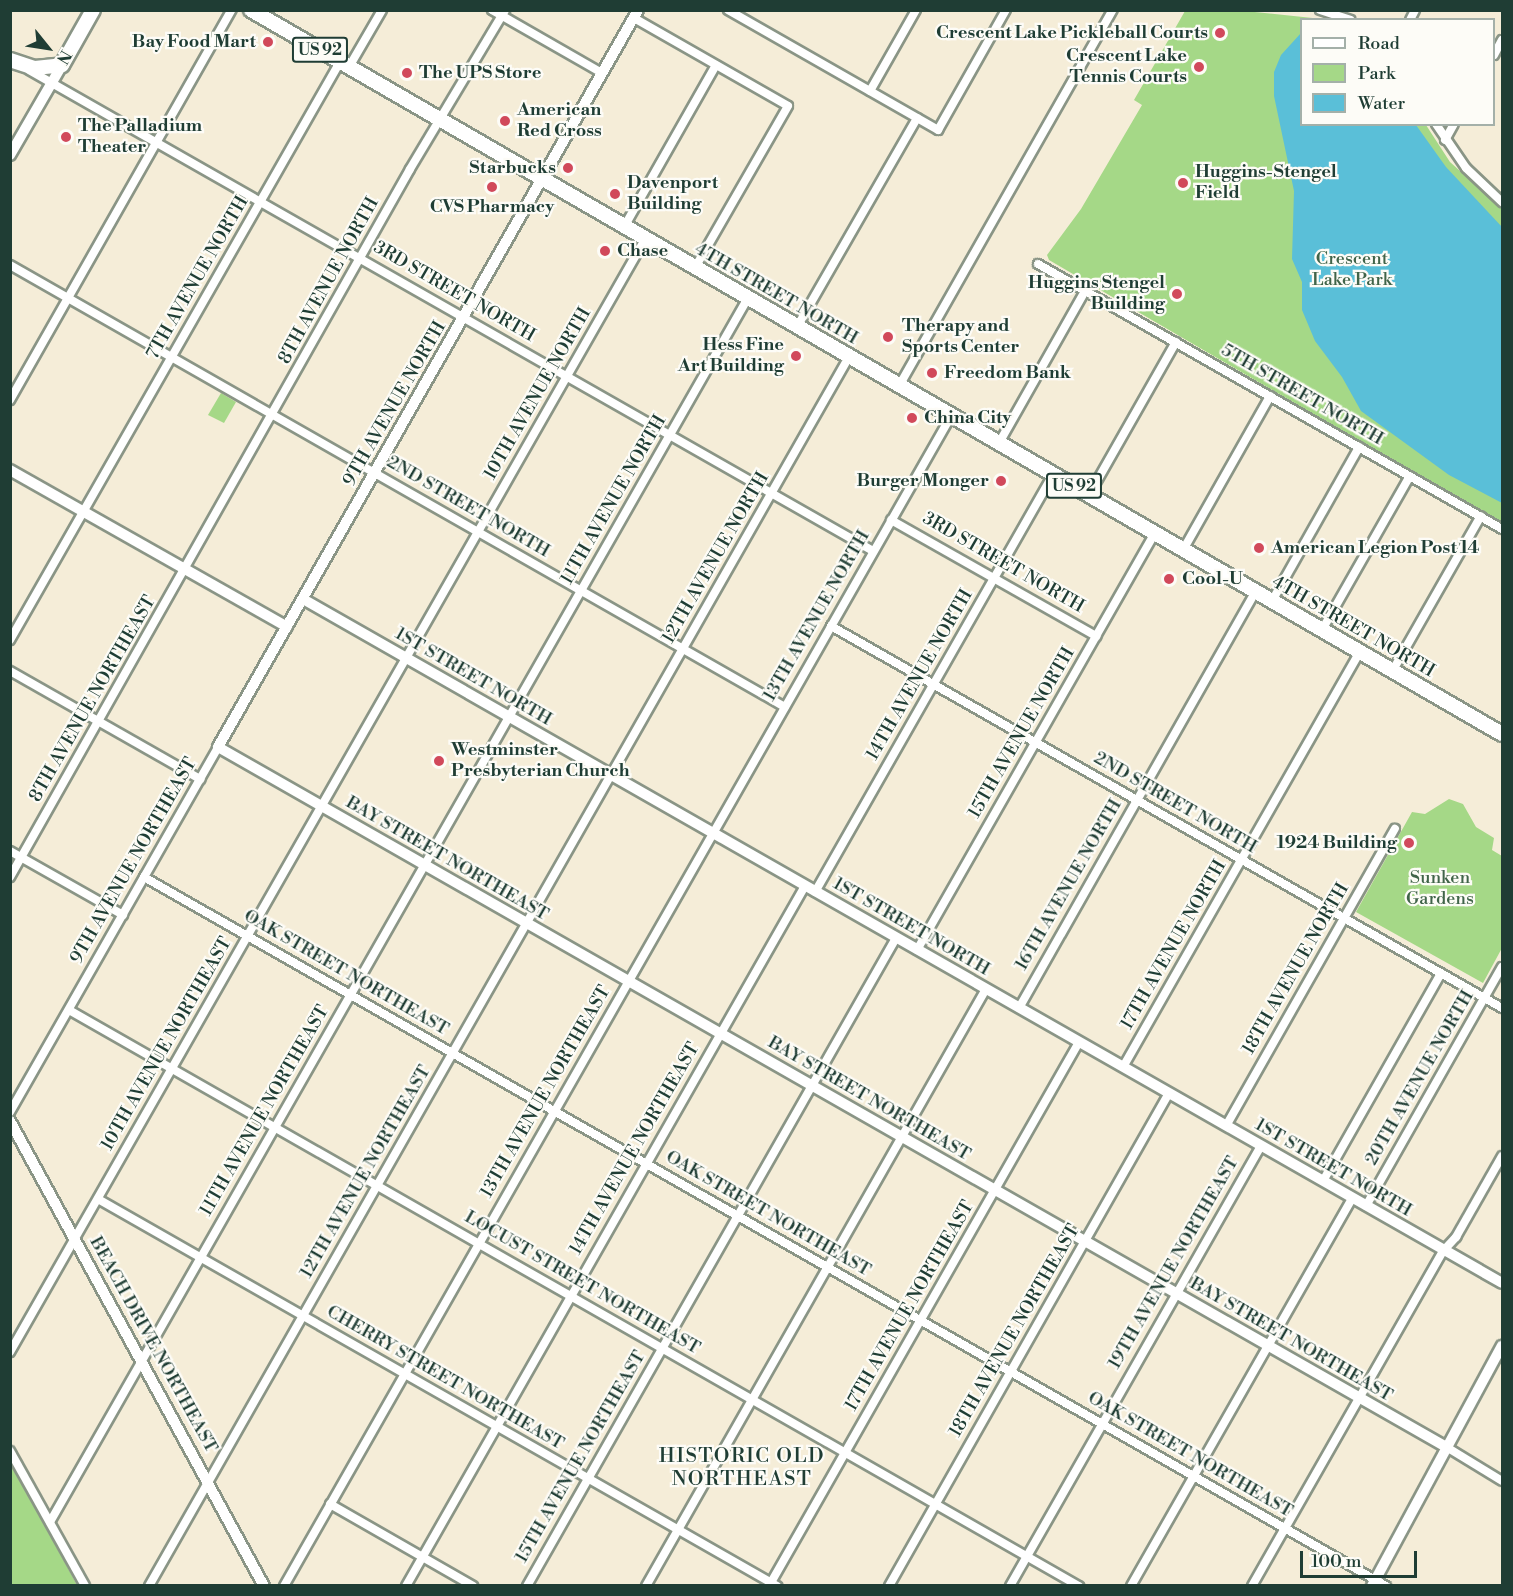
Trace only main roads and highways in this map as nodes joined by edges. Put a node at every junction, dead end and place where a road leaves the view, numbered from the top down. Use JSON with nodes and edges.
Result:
{"nodes":[{"id":1,"x":93,"y":10,"type":"edge"},
{"id":2,"x":255,"y":12,"type":"edge"},
{"id":3,"x":14,"y":62,"type":"edge"},
{"id":4,"x":1503,"y":734,"type":"edge"}],
"edges":[{"from":1,"to":3,"type":"main road","name":"3RD STREET NORTH"},
{"from":2,"to":4,"type":"main road","name":"4TH STREET NORTH","number":"US 92"}]}
